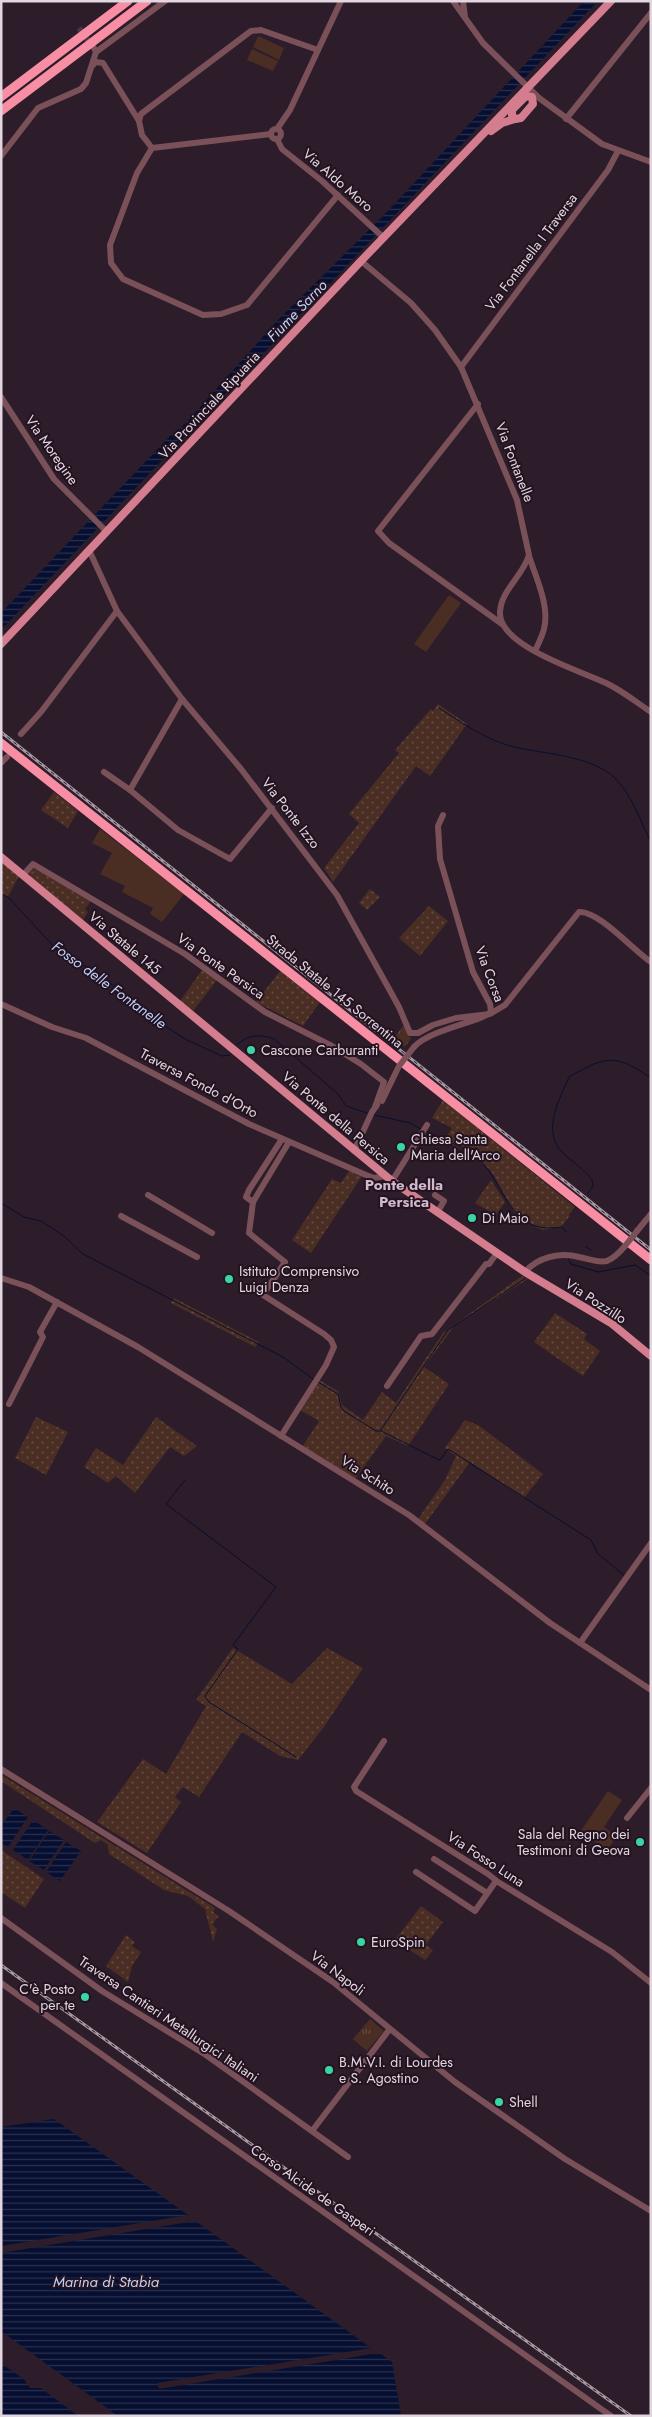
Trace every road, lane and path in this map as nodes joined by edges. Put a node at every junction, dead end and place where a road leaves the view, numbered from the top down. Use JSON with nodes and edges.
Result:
{"nodes":[{"id":1,"x":128,"y":1,"type":"edge"},
{"id":2,"x":146,"y":1,"type":"edge"},
{"id":3,"x":165,"y":1,"type":"edge"},
{"id":4,"x":341,"y":1,"type":"edge"},
{"id":5,"x":453,"y":1,"type":"edge"},
{"id":6,"x":463,"y":1,"type":"edge"},
{"id":7,"x":611,"y":1,"type":"edge"},
{"id":8,"x":651,"y":13,"type":"edge"},
{"id":9,"x":465,"y":18,"type":"junction"},
{"id":10,"x":318,"y":50,"type":"junction"},
{"id":11,"x":91,"y":66,"type":"junction"},
{"id":12,"x":529,"y":94,"type":"junction"},
{"id":13,"x":1,"y":97,"type":"edge"},
{"id":14,"x":516,"y":100,"type":"junction"},
{"id":15,"x":512,"y":110,"type":"junction"},
{"id":16,"x":1,"y":111,"type":"edge"},
{"id":17,"x":515,"y":118,"type":"junction"},
{"id":18,"x":566,"y":118,"type":"junction"},
{"id":19,"x":139,"y":121,"type":"junction"},
{"id":20,"x":278,"y":129,"type":"junction"},
{"id":21,"x":271,"y":134,"type":"junction"},
{"id":22,"x":277,"y":139,"type":"junction"},
{"id":23,"x":478,"y":141,"type":"junction"},
{"id":24,"x":152,"y":148,"type":"junction"},
{"id":25,"x":618,"y":151,"type":"junction"},
{"id":26,"x":1,"y":156,"type":"edge"},
{"id":27,"x":651,"y":162,"type":"edge"},
{"id":28,"x":338,"y":195,"type":"junction"},
{"id":29,"x":383,"y":237,"type":"junction"},
{"id":30,"x":361,"y":261,"type":"junction"},
{"id":31,"x":461,"y":366,"type":"junction"},
{"id":32,"x":1,"y":397,"type":"edge"},
{"id":33,"x":478,"y":404,"type":"junction"},
{"id":34,"x":107,"y":532,"type":"junction"},
{"id":35,"x":89,"y":550,"type":"junction"},
{"id":36,"x":529,"y":555,"type":"junction"},
{"id":37,"x":117,"y":611,"type":"junction"},
{"id":38,"x":502,"y":624,"type":"junction"},
{"id":39,"x":1,"y":644,"type":"edge"},
{"id":40,"x":535,"y":652,"type":"junction"},
{"id":41,"x":182,"y":699,"type":"junction"},
{"id":42,"x":651,"y":712,"type":"edge"},
{"id":43,"x":21,"y":734,"type":"dead end"},
{"id":44,"x":1,"y":743,"type":"edge"},
{"id":45,"x":7,"y":757,"type":"dead end"},
{"id":46,"x":1,"y":763,"type":"edge"},
{"id":47,"x":104,"y":772,"type":"dead end"},
{"id":48,"x":130,"y":790,"type":"junction"},
{"id":49,"x":272,"y":808,"type":"junction"},
{"id":50,"x":444,"y":815,"type":"dead end"},
{"id":51,"x":1,"y":857,"type":"edge"},
{"id":52,"x":23,"y":874,"type":"junction"},
{"id":53,"x":651,"y":962,"type":"edge"},
{"id":54,"x":1,"y":1004,"type":"edge"},
{"id":55,"x":490,"y":1014,"type":"junction"},
{"id":56,"x":233,"y":1049,"type":"joint"},
{"id":57,"x":372,"y":1112,"type":"junction"},
{"id":58,"x":427,"y":1125,"type":"dead end"},
{"id":59,"x":282,"y":1139,"type":"junction"},
{"id":60,"x":289,"y":1142,"type":"junction"},
{"id":61,"x":354,"y":1151,"type":"junction"},
{"id":62,"x":389,"y":1179,"type":"junction"},
{"id":63,"x":148,"y":1195,"type":"dead end"},
{"id":64,"x":435,"y":1195,"type":"dead end"},
{"id":65,"x":253,"y":1202,"type":"junction"},
{"id":66,"x":437,"y":1213,"type":"junction"},
{"id":67,"x":651,"y":1214,"type":"edge"},
{"id":68,"x":121,"y":1216,"type":"dead end"},
{"id":69,"x":212,"y":1233,"type":"dead end"},
{"id":70,"x":497,"y":1253,"type":"junction"},
{"id":71,"x":197,"y":1257,"type":"dead end"},
{"id":72,"x":651,"y":1260,"type":"edge"},
{"id":73,"x":525,"y":1272,"type":"junction"},
{"id":74,"x":1,"y":1278,"type":"edge"},
{"id":75,"x":57,"y":1302,"type":"junction"},
{"id":76,"x":651,"y":1356,"type":"edge"},
{"id":77,"x":387,"y":1386,"type":"dead end"},
{"id":78,"x":9,"y":1404,"type":"dead end"},
{"id":79,"x":281,"y":1436,"type":"junction"},
{"id":80,"x":651,"y":1543,"type":"edge"},
{"id":81,"x":580,"y":1643,"type":"junction"},
{"id":82,"x":651,"y":1690,"type":"edge"},
{"id":83,"x":384,"y":1741,"type":"dead end"},
{"id":84,"x":1,"y":1768,"type":"edge"},
{"id":85,"x":651,"y":1788,"type":"edge"},
{"id":86,"x":627,"y":1818,"type":"dead end"},
{"id":87,"x":434,"y":1859,"type":"dead end"},
{"id":88,"x":416,"y":1872,"type":"dead end"},
{"id":89,"x":496,"y":1881,"type":"junction"},
{"id":90,"x":487,"y":1893,"type":"junction"},
{"id":91,"x":1,"y":1918,"type":"edge"},
{"id":92,"x":1,"y":1983,"type":"edge"},
{"id":93,"x":651,"y":1983,"type":"edge"},
{"id":94,"x":389,"y":2030,"type":"junction"},
{"id":95,"x":312,"y":2131,"type":"junction"},
{"id":96,"x":348,"y":2157,"type":"dead end"},
{"id":97,"x":651,"y":2211,"type":"edge"},
{"id":98,"x":611,"y":2416,"type":"edge"}],
"edges":[{"from":1,"to":13,"type":"highway"},
{"from":2,"to":16,"type":"highway"},
{"from":3,"to":11,"type":"street"},
{"from":4,"to":10,"type":"street"},
{"from":5,"to":9,"type":"street"},
{"from":6,"to":9,"type":"street"},
{"from":7,"to":12,"type":"main road","name":"Via Provinciale Ripuaria"},
{"from":8,"to":18,"type":"street"},
{"from":9,"to":12,"type":"street"},
{"from":10,"to":19,"type":"street"},
{"from":10,"to":20,"type":"street"},
{"from":11,"to":19,"type":"street"},
{"from":11,"to":26,"type":"street"},
{"from":12,"to":14,"type":"main road"},
{"from":12,"to":15,"type":"main road","name":"Via Provinciale Ripuaria"},
{"from":12,"to":17,"type":"main road","name":"Via Provinciale Ripuaria"},
{"from":12,"to":18,"type":"street"},
{"from":14,"to":15,"type":"main road"},
{"from":14,"to":23,"type":"main road","name":"Via Provinciale Ripuaria"},
{"from":15,"to":17,"type":"main road"},
{"from":17,"to":23,"type":"main road","name":"Via Provinciale Ripuaria"},
{"from":18,"to":25,"type":"street"},
{"from":19,"to":24,"type":"street"},
{"from":20,"to":21,"type":"street"},
{"from":20,"to":22,"type":"street"},
{"from":21,"to":22,"type":"street"},
{"from":21,"to":24,"type":"street"},
{"from":22,"to":28,"type":"street","name":"Via Aldo Moro"},
{"from":23,"to":29,"type":"main road","name":"Via Provinciale Ripuaria"},
{"from":24,"to":28,"type":"street"},
{"from":25,"to":27,"type":"street"},
{"from":25,"to":31,"type":"street","name":"Via Fontanella I Traversa"},
{"from":28,"to":29,"type":"street","name":"Via Aldo Moro"},
{"from":29,"to":30,"type":"main road","name":"Via Provinciale Ripuaria"},
{"from":30,"to":31,"type":"street","name":"Via Fontanelle"},
{"from":30,"to":34,"type":"main road","name":"Via Provinciale Ripuaria"},
{"from":31,"to":33,"type":"street","name":"Via Fontanelle"},
{"from":32,"to":34,"type":"street","name":"Via Moregine"},
{"from":33,"to":36,"type":"street","name":"Via Fontanelle"},
{"from":33,"to":38,"type":"street"},
{"from":34,"to":35,"type":"main road","name":"Via Provinciale Ripuaria"},
{"from":35,"to":37,"type":"street","name":"Via Ponte Izzo"},
{"from":35,"to":39,"type":"main road","name":"Via Provinciale Ripuaria"},
{"from":36,"to":38,"type":"street"},
{"from":36,"to":40,"type":"street","name":"Via Fontanelle"},
{"from":37,"to":41,"type":"street","name":"Via Ponte Izzo"},
{"from":37,"to":43,"type":"street"},
{"from":38,"to":40,"type":"street"},
{"from":40,"to":42,"type":"street"},
{"from":41,"to":48,"type":"street"},
{"from":41,"to":49,"type":"street","name":"Via Ponte Izzo"},
{"from":44,"to":72,"type":"highway","name":"Strada Statale 145 Sorrentina"},
{"from":45,"to":46,"type":"street"},
{"from":47,"to":48,"type":"street"},
{"from":48,"to":49,"type":"street"},
{"from":49,"to":55,"type":"street","name":"Via Ponte Izzo"},
{"from":50,"to":55,"type":"street","name":"Via Corsa"},
{"from":51,"to":52,"type":"main road","name":"Via Statale 145"},
{"from":52,"to":56,"type":"main road","name":"Via Statale 145"},
{"from":52,"to":57,"type":"street","name":"Via Ponte Persica"},
{"from":53,"to":55,"type":"street"},
{"from":54,"to":59,"type":"street","name":"Traversa Fondo d'Orto"},
{"from":55,"to":57,"type":"street","name":"Via Corsa","bridge":true},
{"from":56,"to":61,"type":"main road","name":"Via Ponte della Persica"},
{"from":57,"to":61,"type":"street"},
{"from":58,"to":62,"type":"street"},
{"from":59,"to":60,"type":"street","name":"Traversa Fondo d'Orto"},
{"from":59,"to":65,"type":"street"},
{"from":60,"to":62,"type":"street","name":"Traversa Fondo d'Orto"},
{"from":60,"to":65,"type":"street"},
{"from":61,"to":62,"type":"main road","name":"Via Ponte della Persica"},
{"from":62,"to":66,"type":"main road","name":"Via Ponte della Persica"},
{"from":63,"to":69,"type":"street"},
{"from":64,"to":66,"type":"street"},
{"from":65,"to":79,"type":"street"},
{"from":66,"to":70,"type":"main road","name":"Via Ponte della Persica"},
{"from":67,"to":73,"type":"street","bridge":true},
{"from":68,"to":71,"type":"street"},
{"from":70,"to":73,"type":"main road","name":"Via Ponte della Persica"},
{"from":70,"to":77,"type":"street"},
{"from":73,"to":76,"type":"main road","name":"Via Pozzillo"},
{"from":74,"to":75,"type":"street","name":"Via Schito"},
{"from":75,"to":78,"type":"street"},
{"from":75,"to":79,"type":"street","name":"Via Schito"},
{"from":79,"to":81,"type":"street","name":"Via Schito"},
{"from":80,"to":81,"type":"street"},
{"from":81,"to":82,"type":"street","name":"Via Schito"},
{"from":83,"to":89,"type":"street","name":"Via Fosso Luna"},
{"from":84,"to":94,"type":"street","name":"Via Napoli"},
{"from":85,"to":86,"type":"street"},
{"from":87,"to":90,"type":"street"},
{"from":88,"to":90,"type":"street"},
{"from":89,"to":90,"type":"street"},
{"from":89,"to":93,"type":"street","name":"Via Fosso Luna"},
{"from":91,"to":95,"type":"street","name":"Traversa Cantieri Metallurgici Italiani"},
{"from":92,"to":98,"type":"street","name":"Corso Alcide de Gasperi"},
{"from":94,"to":95,"type":"street"},
{"from":94,"to":97,"type":"street","name":"Via Napoli"},
{"from":95,"to":96,"type":"street","name":"Traversa Cantieri Metallurgici Italiani"}]}
